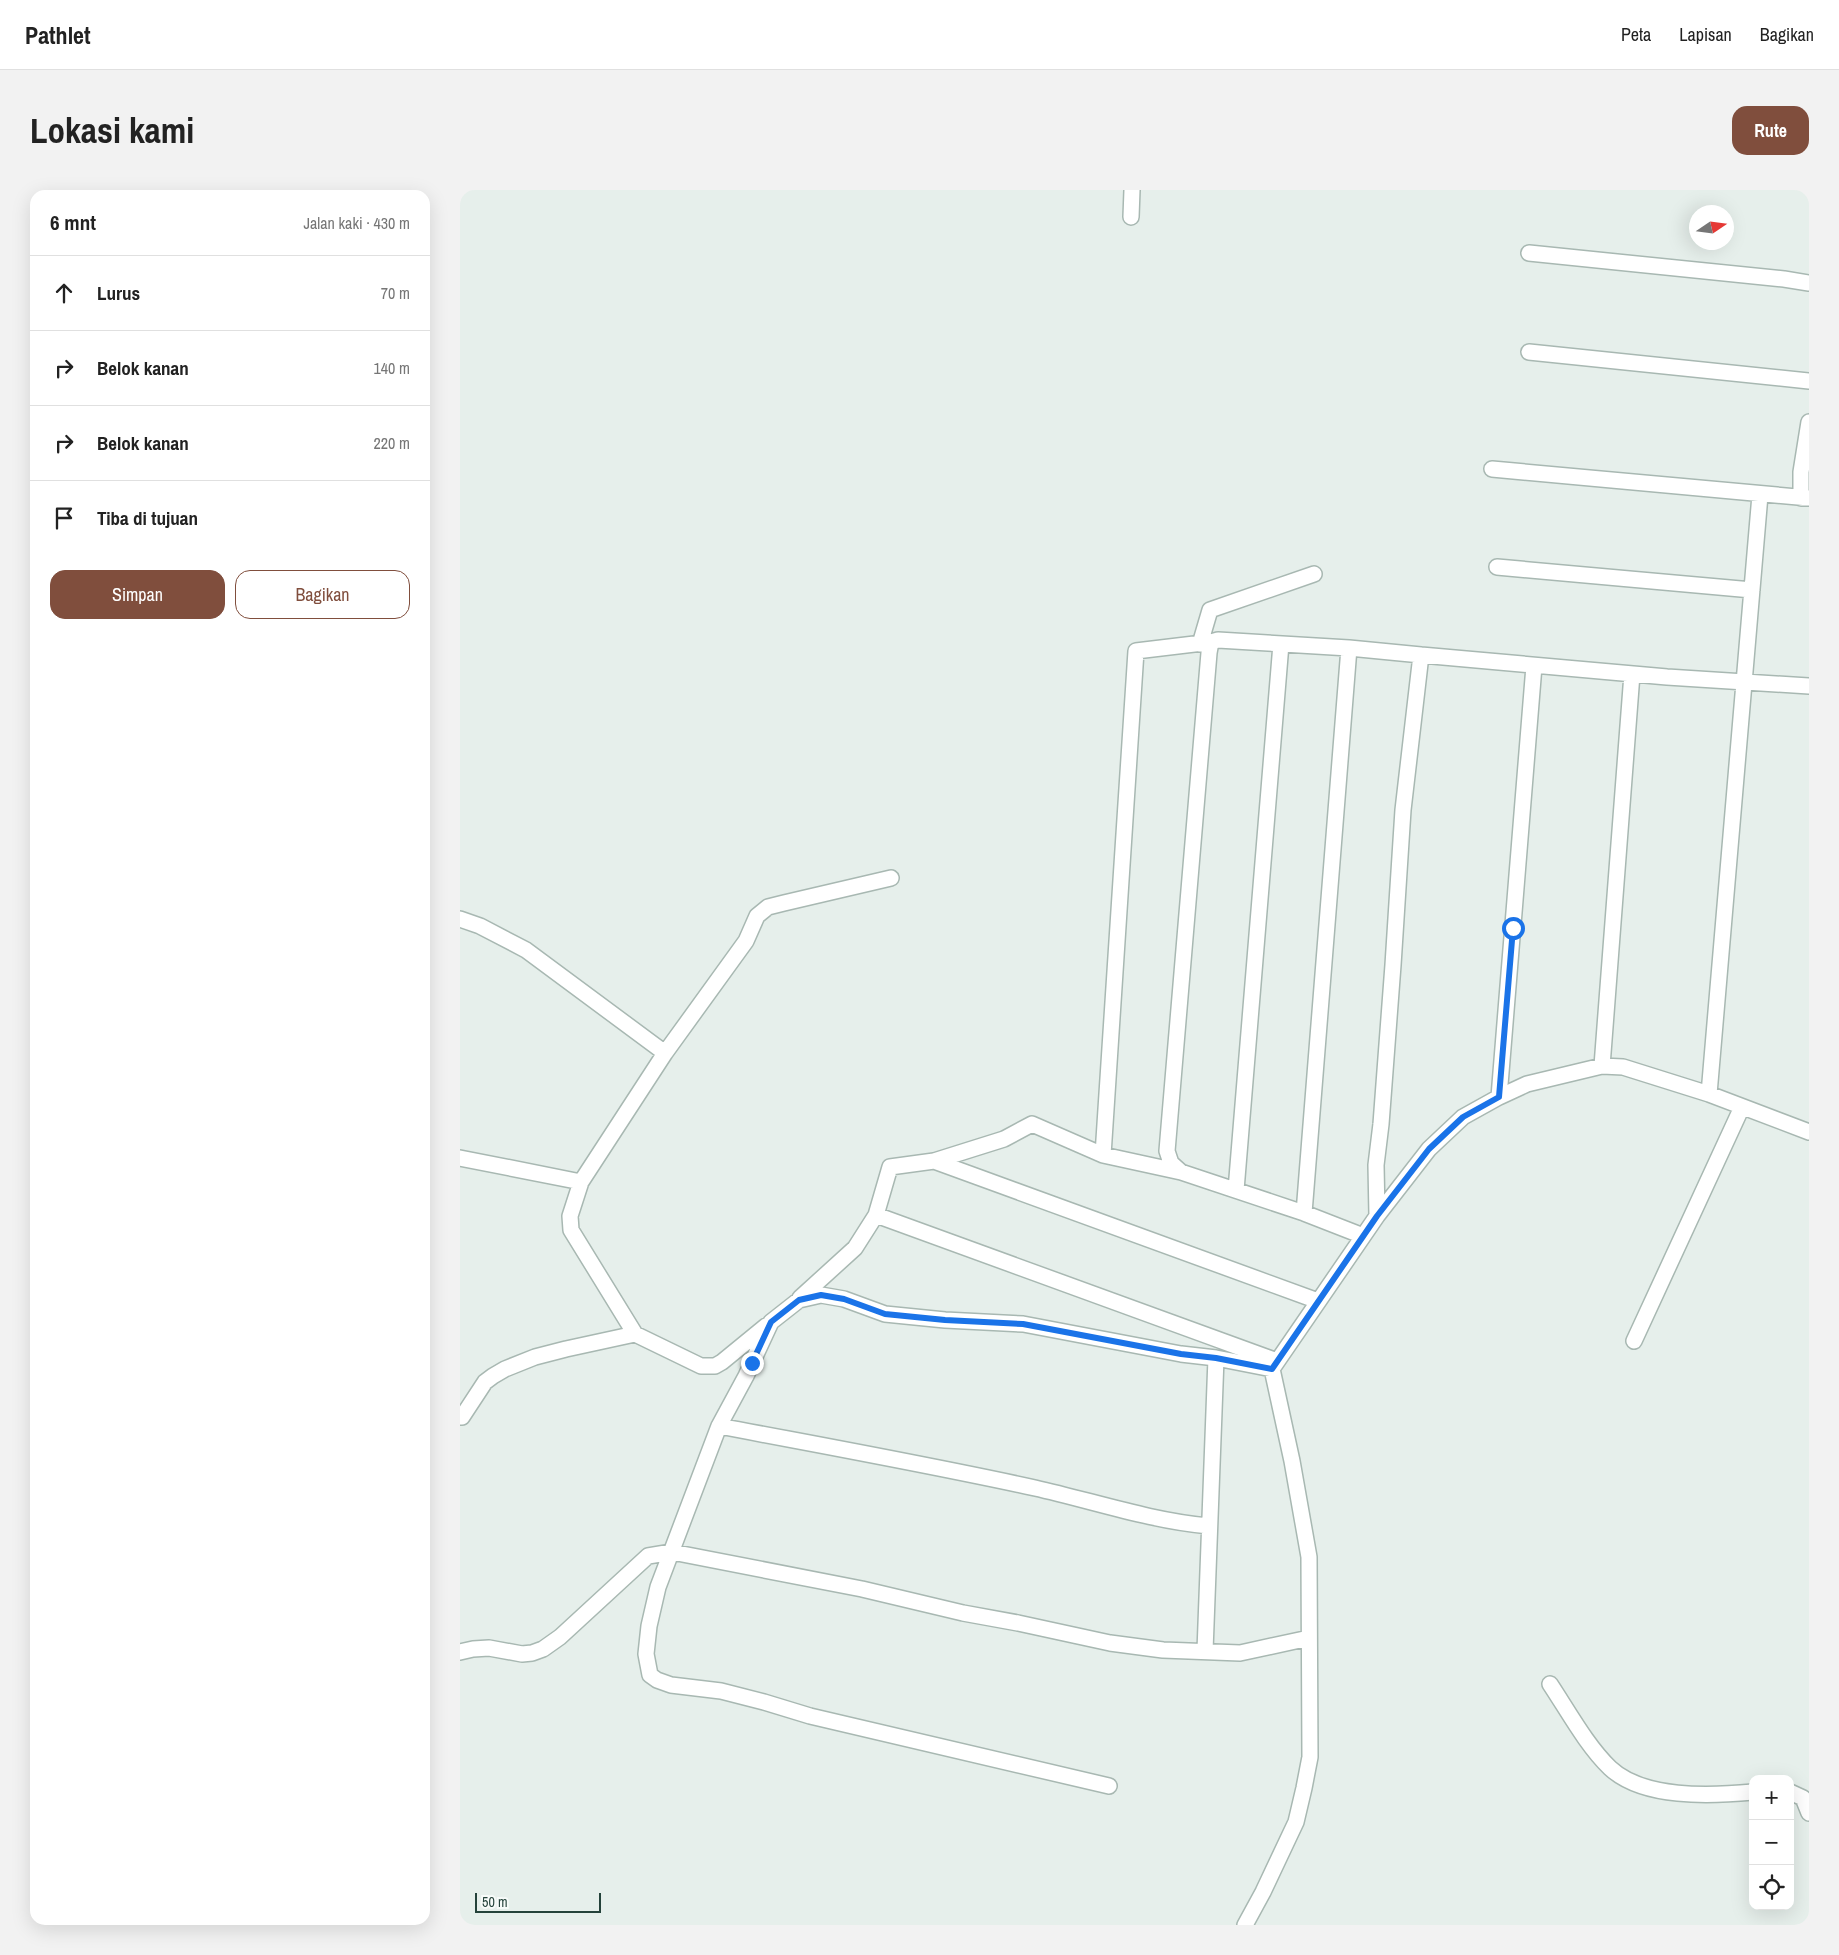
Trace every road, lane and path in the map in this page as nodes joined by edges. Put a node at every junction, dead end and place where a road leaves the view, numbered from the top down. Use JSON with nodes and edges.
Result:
{"nodes":[{"id":1,"x":1132,"y":190,"type":"edge"},
{"id":2,"x":1131,"y":217,"type":"dead end"},
{"id":3,"x":1529,"y":253,"type":"dead end"},
{"id":4,"x":1809,"y":283,"type":"edge"},
{"id":5,"x":1529,"y":352,"type":"dead end"},
{"id":6,"x":1809,"y":381,"type":"edge"},
{"id":7,"x":1809,"y":422,"type":"edge"},
{"id":8,"x":1492,"y":469,"type":"dead end"},
{"id":9,"x":1760,"y":495,"type":"junction"},
{"id":10,"x":1805,"y":498,"type":"edge"},
{"id":11,"x":1496,"y":567,"type":"dead end"},
{"id":12,"x":1314,"y":574,"type":"dead end"},
{"id":13,"x":1752,"y":590,"type":"junction"},
{"id":14,"x":1206,"y":643,"type":"junction"},
{"id":15,"x":1281,"y":644,"type":"junction"},
{"id":16,"x":1349,"y":648,"type":"junction"},
{"id":17,"x":1421,"y":655,"type":"junction"},
{"id":18,"x":1534,"y":666,"type":"junction"},
{"id":19,"x":1632,"y":674,"type":"junction"},
{"id":20,"x":1745,"y":681,"type":"junction"},
{"id":21,"x":1809,"y":686,"type":"edge"},
{"id":22,"x":891,"y":878,"type":"dead end"},
{"id":23,"x":460,"y":919,"type":"edge"},
{"id":24,"x":665,"y":1053,"type":"junction"},
{"id":25,"x":1602,"y":1066,"type":"junction"},
{"id":26,"x":1709,"y":1094,"type":"junction"},
{"id":27,"x":1499,"y":1097,"type":"junction"},
{"id":28,"x":1742,"y":1107,"type":"junction"},
{"id":29,"x":1809,"y":1132,"type":"edge"},
{"id":30,"x":1103,"y":1155,"type":"junction"},
{"id":31,"x":460,"y":1158,"type":"edge"},
{"id":32,"x":934,"y":1161,"type":"junction"},
{"id":33,"x":1181,"y":1172,"type":"junction"},
{"id":34,"x":581,"y":1182,"type":"junction"},
{"id":35,"x":1236,"y":1190,"type":"junction"},
{"id":36,"x":1304,"y":1213,"type":"junction"},
{"id":37,"x":876,"y":1215,"type":"junction"},
{"id":38,"x":1377,"y":1216,"type":"junction"},
{"id":39,"x":1363,"y":1236,"type":"junction"},
{"id":40,"x":799,"y":1300,"type":"junction"},
{"id":41,"x":1318,"y":1301,"type":"junction"},
{"id":42,"x":771,"y":1322,"type":"junction"},
{"id":43,"x":635,"y":1334,"type":"junction"},
{"id":44,"x":1634,"y":1341,"type":"dead end"},
{"id":45,"x":1216,"y":1358,"type":"junction"},
{"id":46,"x":1275,"y":1365,"type":"junction"},
{"id":47,"x":460,"y":1417,"type":"edge"},
{"id":48,"x":719,"y":1426,"type":"junction"},
{"id":49,"x":1209,"y":1526,"type":"junction"},
{"id":50,"x":672,"y":1552,"type":"junction"},
{"id":51,"x":1309,"y":1638,"type":"junction"},
{"id":52,"x":1205,"y":1651,"type":"junction"},
{"id":53,"x":460,"y":1652,"type":"edge"},
{"id":54,"x":1550,"y":1684,"type":"dead end"},
{"id":55,"x":1109,"y":1786,"type":"dead end"},
{"id":56,"x":1749,"y":1792,"type":"edge"},
{"id":57,"x":1794,"y":1794,"type":"edge"},
{"id":58,"x":1809,"y":1813,"type":"edge"},
{"id":59,"x":1245,"y":1925,"type":"edge"}],
"edges":[{"from":1,"to":2,"type":"street"},
{"from":3,"to":4,"type":"street"},
{"from":5,"to":6,"type":"street"},
{"from":7,"to":10,"type":"street"},
{"from":8,"to":9,"type":"street"},
{"from":9,"to":10,"type":"street"},
{"from":9,"to":13,"type":"street"},
{"from":11,"to":13,"type":"street"},
{"from":12,"to":14,"type":"street"},
{"from":13,"to":20,"type":"street"},
{"from":14,"to":15,"type":"street"},
{"from":14,"to":30,"type":"street"},
{"from":14,"to":33,"type":"street"},
{"from":15,"to":16,"type":"street"},
{"from":15,"to":35,"type":"street"},
{"from":16,"to":17,"type":"street"},
{"from":16,"to":36,"type":"street"},
{"from":17,"to":18,"type":"street"},
{"from":17,"to":38,"type":"street"},
{"from":18,"to":19,"type":"street"},
{"from":18,"to":27,"type":"street"},
{"from":19,"to":20,"type":"street"},
{"from":19,"to":25,"type":"street"},
{"from":20,"to":21,"type":"street"},
{"from":20,"to":26,"type":"street"},
{"from":22,"to":24,"type":"street"},
{"from":23,"to":24,"type":"street"},
{"from":24,"to":34,"type":"street"},
{"from":25,"to":26,"type":"street"},
{"from":25,"to":27,"type":"street"},
{"from":26,"to":28,"type":"street"},
{"from":27,"to":38,"type":"street"},
{"from":28,"to":29,"type":"street"},
{"from":28,"to":44,"type":"street"},
{"from":30,"to":32,"type":"street"},
{"from":30,"to":33,"type":"street"},
{"from":31,"to":34,"type":"street"},
{"from":32,"to":37,"type":"street"},
{"from":32,"to":41,"type":"street"},
{"from":33,"to":35,"type":"street"},
{"from":34,"to":43,"type":"street"},
{"from":35,"to":36,"type":"street"},
{"from":36,"to":39,"type":"street"},
{"from":37,"to":40,"type":"street"},
{"from":37,"to":46,"type":"street"},
{"from":38,"to":39,"type":"street"},
{"from":39,"to":41,"type":"street"},
{"from":40,"to":42,"type":"street"},
{"from":40,"to":45,"type":"street"},
{"from":41,"to":46,"type":"street"},
{"from":42,"to":43,"type":"street"},
{"from":42,"to":48,"type":"street"},
{"from":43,"to":47,"type":"street"},
{"from":45,"to":46,"type":"street"},
{"from":45,"to":49,"type":"street"},
{"from":46,"to":51,"type":"street"},
{"from":48,"to":49,"type":"street"},
{"from":48,"to":50,"type":"street"},
{"from":49,"to":52,"type":"street"},
{"from":50,"to":52,"type":"street"},
{"from":50,"to":53,"type":"street"},
{"from":50,"to":55,"type":"street"},
{"from":51,"to":52,"type":"street"},
{"from":51,"to":59,"type":"street"},
{"from":54,"to":56,"type":"street"},
{"from":57,"to":58,"type":"street"}]}
